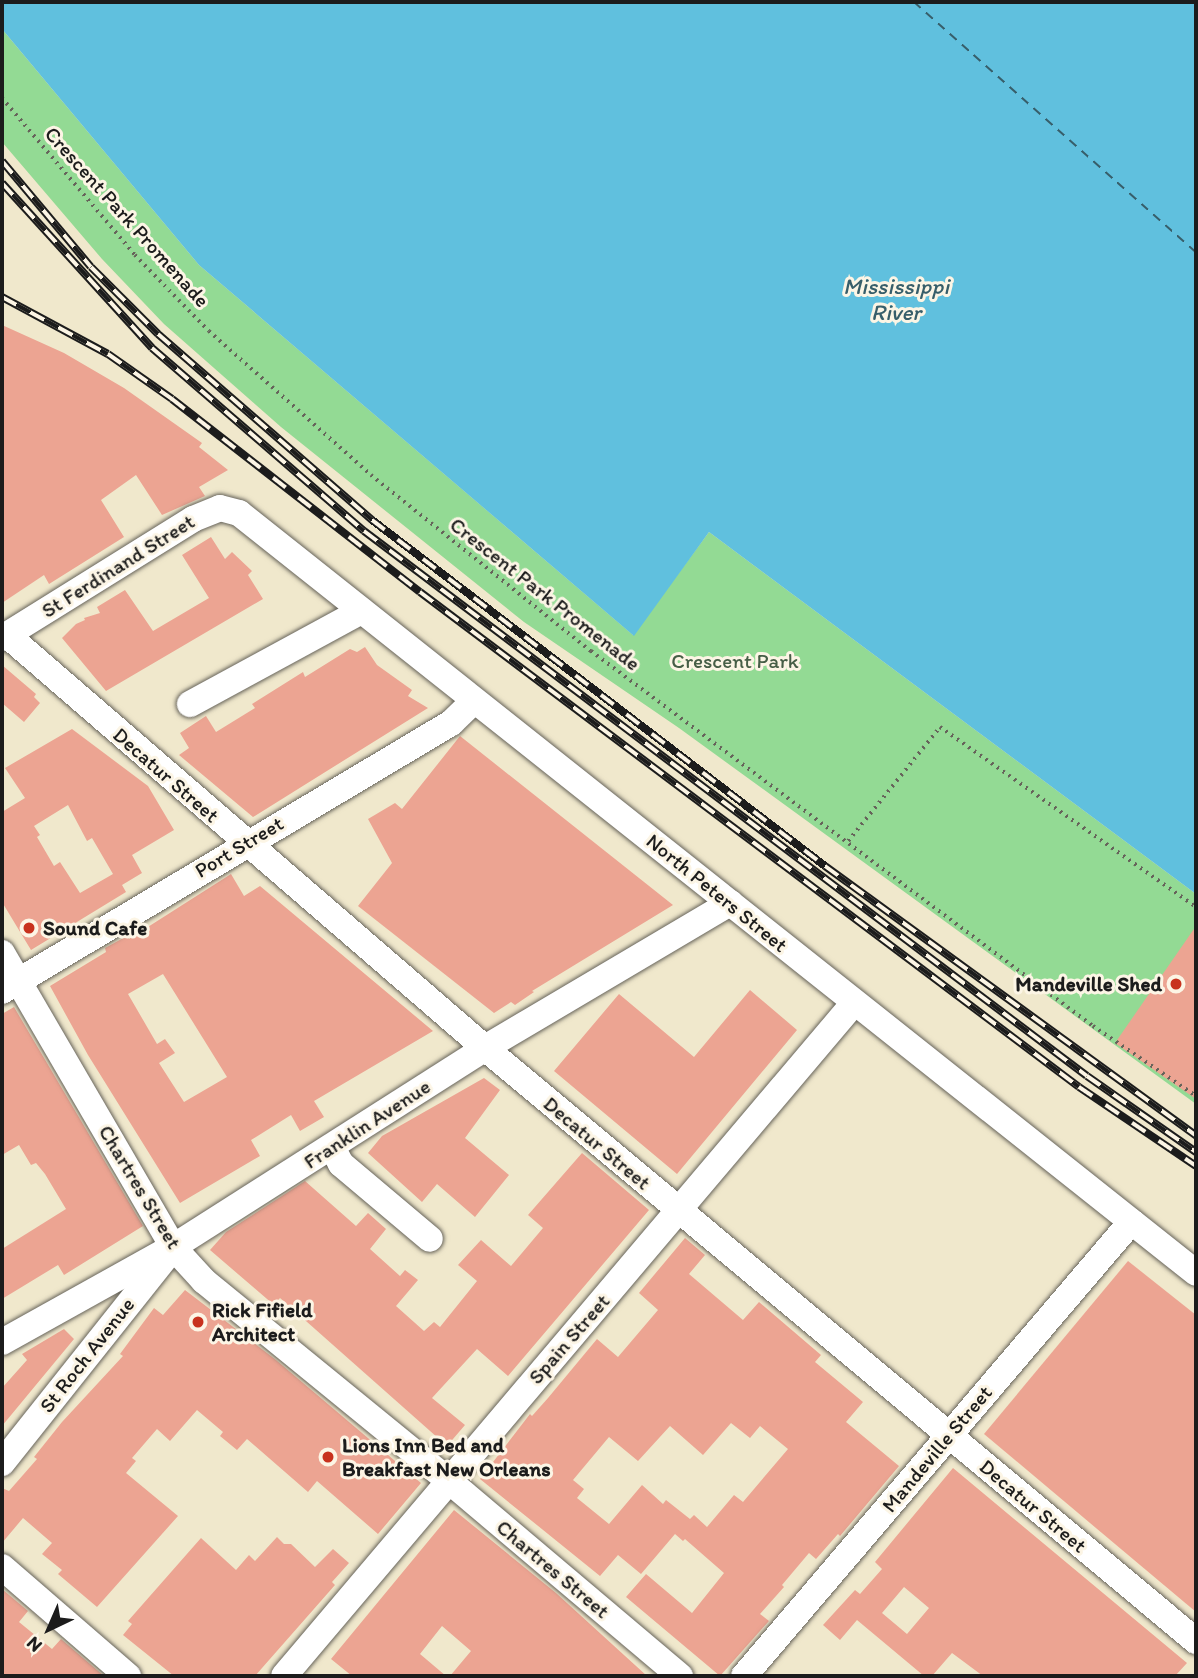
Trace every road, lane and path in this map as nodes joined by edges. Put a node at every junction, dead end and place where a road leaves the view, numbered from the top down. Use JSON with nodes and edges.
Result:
{"nodes":[{"id":1,"x":2,"y":98,"type":"edge"},
{"id":2,"x":239,"y":513,"type":"joint"},
{"id":3,"x":361,"y":611,"type":"junction"},
{"id":4,"x":4,"y":637,"type":"edge"},
{"id":5,"x":474,"y":701,"type":"junction"},
{"id":6,"x":190,"y":704,"type":"dead end"},
{"id":7,"x":847,"y":842,"type":"junction"},
{"id":8,"x":244,"y":844,"type":"junction"},
{"id":9,"x":730,"y":903,"type":"junction"},
{"id":10,"x":1196,"y":907,"type":"edge"},
{"id":11,"x":2,"y":953,"type":"edge"},
{"id":12,"x":10,"y":986,"type":"edge"},
{"id":13,"x":854,"y":1003,"type":"junction"},
{"id":14,"x":485,"y":1048,"type":"junction"},
{"id":15,"x":1196,"y":1096,"type":"edge"},
{"id":16,"x":332,"y":1147,"type":"junction"},
{"id":17,"x":678,"y":1211,"type":"junction"},
{"id":18,"x":1131,"y":1222,"type":"junction"},
{"id":19,"x":430,"y":1239,"type":"dead end"},
{"id":20,"x":173,"y":1247,"type":"junction"},
{"id":21,"x":1196,"y":1273,"type":"edge"},
{"id":22,"x":2,"y":1342,"type":"edge"},
{"id":23,"x":948,"y":1436,"type":"junction"},
{"id":24,"x":2,"y":1463,"type":"edge"},
{"id":25,"x":448,"y":1480,"type":"junction"},
{"id":26,"x":2,"y":1567,"type":"edge"},
{"id":27,"x":1196,"y":1641,"type":"edge"},
{"id":28,"x":128,"y":1676,"type":"edge"},
{"id":29,"x":284,"y":1676,"type":"edge"},
{"id":30,"x":680,"y":1676,"type":"edge"},
{"id":31,"x":744,"y":1676,"type":"edge"}],
"edges":[{"from":1,"to":7,"type":"path","name":"Crescent Park Promenade"},
{"from":2,"to":3,"type":"street","name":"North Peters Street"},
{"from":2,"to":4,"type":"street","name":"St Ferdinand Street"},
{"from":3,"to":5,"type":"street","name":"North Peters Street"},
{"from":3,"to":6,"type":"street"},
{"from":4,"to":8,"type":"street","name":"Decatur Street"},
{"from":5,"to":8,"type":"street","name":"Port Street"},
{"from":5,"to":9,"type":"street","name":"North Peters Street"},
{"from":7,"to":10,"type":"path"},
{"from":7,"to":15,"type":"path","name":"Crescent Park Promenade"},
{"from":8,"to":12,"type":"street","name":"Port Street"},
{"from":8,"to":14,"type":"street","name":"Decatur Street"},
{"from":9,"to":13,"type":"street","name":"North Peters Street"},
{"from":9,"to":14,"type":"street","name":"Franklin Avenue"},
{"from":11,"to":12,"type":"street","name":"Chartres Street"},
{"from":12,"to":20,"type":"street","name":"Chartres Street"},
{"from":13,"to":17,"type":"street","name":"Spain Street"},
{"from":13,"to":18,"type":"street","name":"North Peters Street"},
{"from":14,"to":16,"type":"street","name":"Franklin Avenue"},
{"from":14,"to":17,"type":"street","name":"Decatur Street"},
{"from":16,"to":19,"type":"street"},
{"from":16,"to":20,"type":"street","name":"Franklin Avenue"},
{"from":17,"to":23,"type":"street","name":"Decatur Street"},
{"from":17,"to":25,"type":"street","name":"Spain Street"},
{"from":18,"to":21,"type":"street","name":"North Peters Street"},
{"from":18,"to":23,"type":"street","name":"Mandeville Street"},
{"from":20,"to":22,"type":"street","name":"Franklin Avenue"},
{"from":20,"to":24,"type":"street","name":"St Roch Avenue"},
{"from":20,"to":25,"type":"street","name":"Chartres Street"},
{"from":23,"to":27,"type":"street","name":"Decatur Street"},
{"from":23,"to":31,"type":"street","name":"Mandeville Street"},
{"from":25,"to":29,"type":"street","name":"Spain Street"},
{"from":25,"to":30,"type":"street","name":"Chartres Street"},
{"from":26,"to":28,"type":"street"}]}
